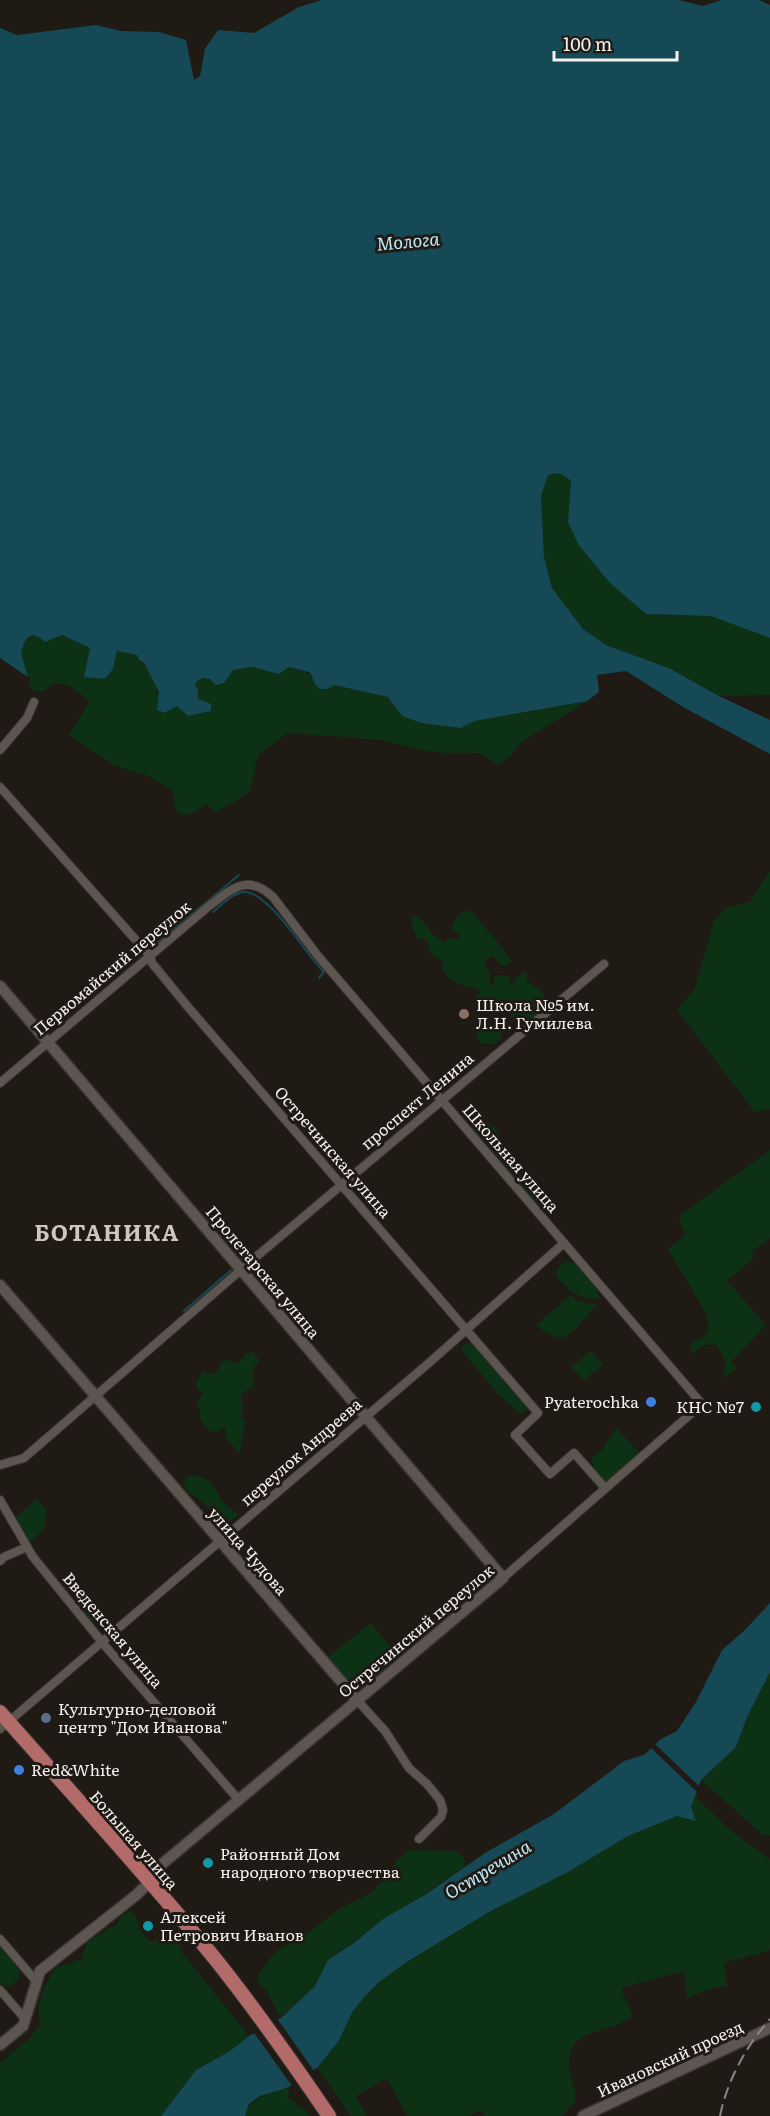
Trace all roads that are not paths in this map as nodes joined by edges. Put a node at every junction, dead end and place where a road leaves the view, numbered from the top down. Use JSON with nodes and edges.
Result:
{"nodes":[{"id":1,"x":34,"y":702,"type":"dead end"},
{"id":2,"x":0,"y":750,"type":"edge"},
{"id":3,"x":0,"y":787,"type":"edge"},
{"id":4,"x":248,"y":884,"type":"joint"},
{"id":5,"x":150,"y":956,"type":"junction"},
{"id":6,"x":604,"y":964,"type":"dead end"},
{"id":7,"x":0,"y":986,"type":"edge"},
{"id":8,"x":48,"y":1043,"type":"junction"},
{"id":9,"x":0,"y":1083,"type":"edge"},
{"id":10,"x":442,"y":1100,"type":"junction"},
{"id":11,"x":342,"y":1185,"type":"junction"},
{"id":12,"x":564,"y":1243,"type":"junction"},
{"id":13,"x":242,"y":1270,"type":"junction"},
{"id":14,"x":0,"y":1285,"type":"edge"},
{"id":15,"x":466,"y":1330,"type":"junction"},
{"id":16,"x":96,"y":1396,"type":"junction"},
{"id":17,"x":702,"y":1404,"type":"joint"},
{"id":18,"x":366,"y":1416,"type":"junction"},
{"id":19,"x":0,"y":1465,"type":"edge"},
{"id":20,"x":605,"y":1488,"type":"junction"},
{"id":21,"x":0,"y":1500,"type":"edge"},
{"id":22,"x":220,"y":1541,"type":"junction"},
{"id":23,"x":27,"y":1547,"type":"junction"},
{"id":24,"x":0,"y":1561,"type":"edge"},
{"id":25,"x":503,"y":1578,"type":"junction"},
{"id":26,"x":102,"y":1642,"type":"junction"},
{"id":27,"x":357,"y":1700,"type":"junction"},
{"id":28,"x":3,"y":1721,"type":"edge"},
{"id":29,"x":238,"y":1799,"type":"junction"},
{"id":30,"x":419,"y":1839,"type":"dead end"},
{"id":31,"x":150,"y":1882,"type":"junction"},
{"id":32,"x":0,"y":1939,"type":"edge"},
{"id":33,"x":36,"y":1981,"type":"junction"},
{"id":34,"x":0,"y":1990,"type":"edge"},
{"id":35,"x":26,"y":2020,"type":"junction"},
{"id":36,"x":770,"y":2028,"type":"edge"},
{"id":37,"x":0,"y":2045,"type":"edge"},
{"id":38,"x":329,"y":2116,"type":"edge"},
{"id":39,"x":583,"y":2116,"type":"edge"}],
"edges":[{"from":1,"to":2,"type":"street"},
{"from":3,"to":5,"type":"street","name":"Остречинская улица"},
{"from":4,"to":5,"type":"street","name":"Первомайский переулок"},
{"from":4,"to":10,"type":"street","name":"Школьная улица"},
{"from":5,"to":8,"type":"street","name":"Первомайский переулок"},
{"from":5,"to":11,"type":"street","name":"Остречинская улица"},
{"from":6,"to":10,"type":"street","name":"проспект Ленина"},
{"from":7,"to":8,"type":"street","name":"Пролетарская улица"},
{"from":8,"to":9,"type":"street","name":"Первомайский переулок"},
{"from":8,"to":13,"type":"street","name":"Пролетарская улица"},
{"from":10,"to":11,"type":"street","name":"проспект Ленина"},
{"from":10,"to":12,"type":"street","name":"Школьная улица"},
{"from":11,"to":13,"type":"street","name":"проспект Ленина"},
{"from":11,"to":15,"type":"street","name":"Остречинская улица"},
{"from":12,"to":15,"type":"street","name":"переулок Андреева"},
{"from":12,"to":17,"type":"street","name":"Школьная улица"},
{"from":13,"to":16,"type":"street","name":"проспект Ленина"},
{"from":13,"to":18,"type":"street","name":"Пролетарская улица"},
{"from":14,"to":16,"type":"street","name":"улица Чудова"},
{"from":15,"to":18,"type":"street","name":"переулок Андреева"},
{"from":15,"to":20,"type":"street","name":"Остречинская улица"},
{"from":16,"to":19,"type":"street","name":"проспект Ленина"},
{"from":16,"to":22,"type":"street","name":"улица Чудова"},
{"from":17,"to":20,"type":"street","name":"Остречинский переулок"},
{"from":18,"to":22,"type":"street","name":"переулок Андреева"},
{"from":18,"to":25,"type":"street","name":"Пролетарская улица"},
{"from":20,"to":25,"type":"street","name":"Остречинский переулок"},
{"from":21,"to":23,"type":"street","name":"Введенская улица"},
{"from":22,"to":26,"type":"street","name":"переулок Андреева"},
{"from":22,"to":27,"type":"street","name":"улица Чудова"},
{"from":23,"to":24,"type":"street"},
{"from":23,"to":26,"type":"street","name":"Введенская улица"},
{"from":25,"to":27,"type":"street","name":"Остречинский переулок"},
{"from":26,"to":28,"type":"street","name":"переулок Андреева"},
{"from":26,"to":29,"type":"street","name":"Введенская улица"},
{"from":27,"to":29,"type":"street","name":"Остречинский переулок"},
{"from":27,"to":30,"type":"street","name":"улица Чудова"},
{"from":28,"to":31,"type":"main road","name":"Большая улица"},
{"from":29,"to":31,"type":"street","name":"Остречинский переулок"},
{"from":31,"to":33,"type":"street","name":"Остречинский переулок"},
{"from":31,"to":38,"type":"main road","name":"Большая улица"},
{"from":32,"to":33,"type":"street"},
{"from":33,"to":35,"type":"street"},
{"from":34,"to":35,"type":"street"},
{"from":35,"to":37,"type":"street"},
{"from":36,"to":39,"type":"street","name":"Ивановский проезд"}]}
